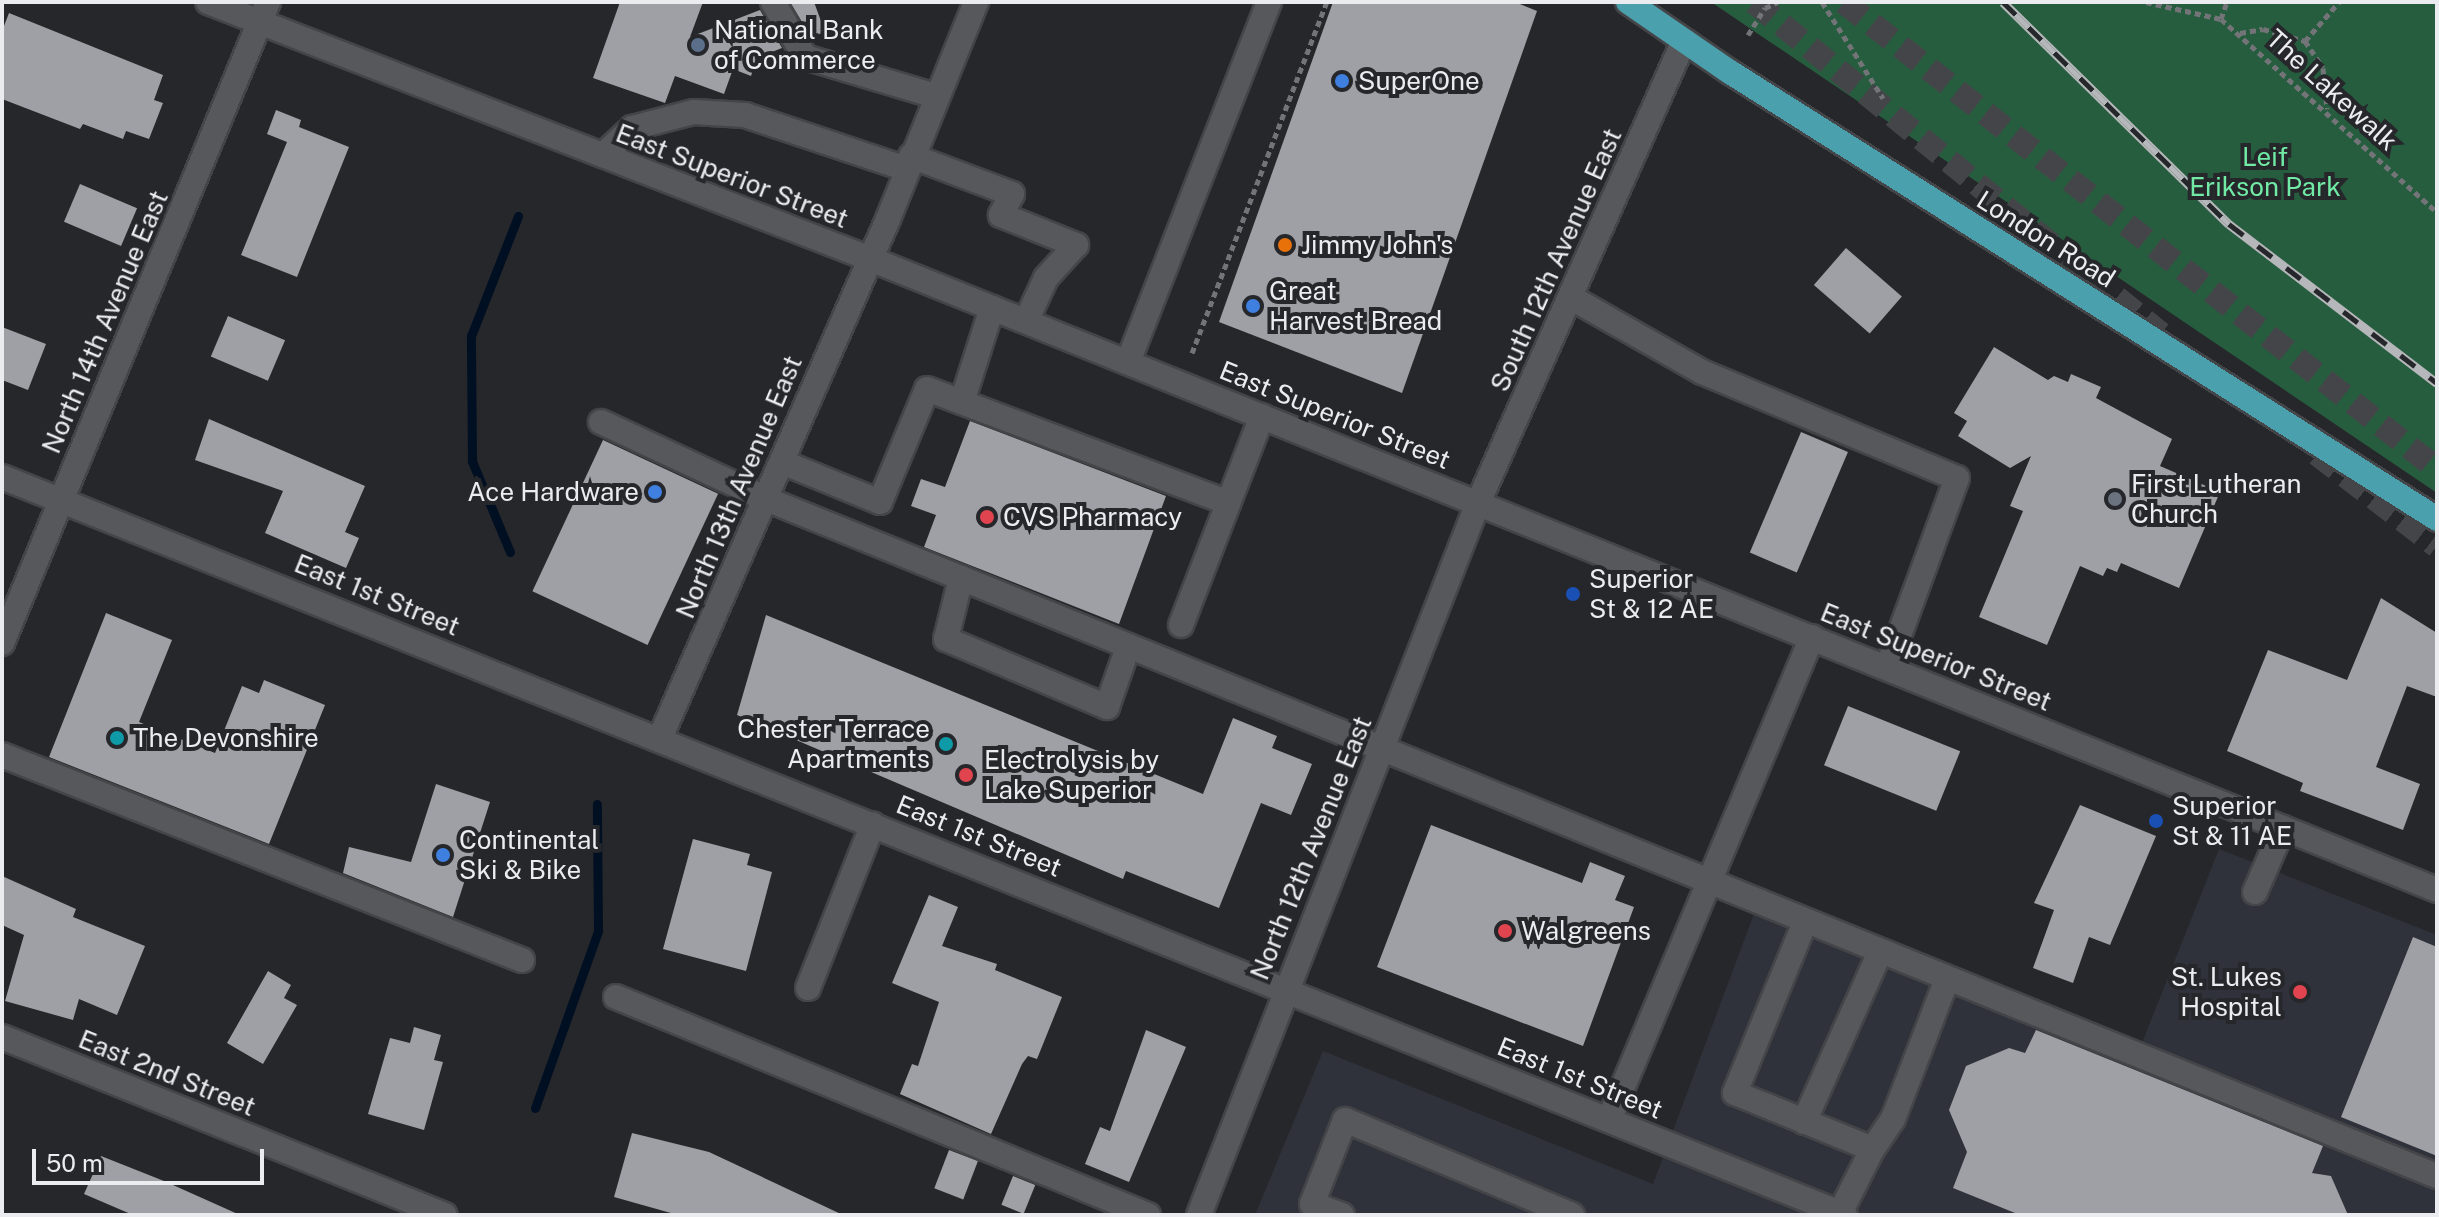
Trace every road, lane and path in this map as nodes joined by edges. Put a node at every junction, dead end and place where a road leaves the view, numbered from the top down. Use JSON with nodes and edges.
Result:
{"nodes":[{"id":1,"x":208,"y":2,"type":"edge"},
{"id":2,"x":773,"y":2,"type":"edge"},
{"id":3,"x":976,"y":2,"type":"edge"},
{"id":4,"x":1269,"y":2,"type":"edge"},
{"id":5,"x":1327,"y":2,"type":"edge"},
{"id":6,"x":1628,"y":2,"type":"edge"},
{"id":7,"x":1778,"y":2,"type":"edge"},
{"id":8,"x":1822,"y":2,"type":"edge"},
{"id":9,"x":2146,"y":2,"type":"edge"},
{"id":10,"x":2227,"y":2,"type":"edge"},
{"id":11,"x":2339,"y":2,"type":"edge"},
{"id":12,"x":264,"y":12,"type":"edge"},
{"id":13,"x":2221,"y":19,"type":"junction"},
{"id":14,"x":2239,"y":33,"type":"junction"},
{"id":15,"x":1748,"y":35,"type":"dead end"},
{"id":16,"x":1684,"y":41,"type":"junction"},
{"id":17,"x":2305,"y":41,"type":"junction"},
{"id":18,"x":936,"y":96,"type":"junction"},
{"id":19,"x":1883,"y":98,"type":"dead end"},
{"id":20,"x":2327,"y":110,"type":"junction"},
{"id":21,"x":603,"y":155,"type":"junction"},
{"id":22,"x":909,"y":163,"type":"junction"},
{"id":23,"x":2437,"y":212,"type":"edge"},
{"id":24,"x":868,"y":258,"type":"junction"},
{"id":25,"x":1570,"y":297,"type":"junction"},
{"id":26,"x":992,"y":308,"type":"junction"},
{"id":27,"x":1026,"y":321,"type":"junction"},
{"id":28,"x":1192,"y":353,"type":"dead end"},
{"id":29,"x":1128,"y":362,"type":"junction"},
{"id":30,"x":962,"y":402,"type":"junction"},
{"id":31,"x":1262,"y":416,"type":"junction"},
{"id":32,"x":601,"y":422,"type":"dead end"},
{"id":33,"x":782,"y":462,"type":"junction"},
{"id":34,"x":2,"y":477,"type":"edge"},
{"id":35,"x":766,"y":499,"type":"junction"},
{"id":36,"x":61,"y":500,"type":"junction"},
{"id":37,"x":1228,"y":503,"type":"junction"},
{"id":38,"x":1478,"y":503,"type":"junction"},
{"id":39,"x":2437,"y":519,"type":"edge"},
{"id":40,"x":961,"y":578,"type":"junction"},
{"id":41,"x":1181,"y":625,"type":"dead end"},
{"id":42,"x":1812,"y":637,"type":"junction"},
{"id":43,"x":2,"y":643,"type":"edge"},
{"id":44,"x":1128,"y":647,"type":"junction"},
{"id":45,"x":1887,"y":668,"type":"junction"},
{"id":46,"x":660,"y":738,"type":"junction"},
{"id":47,"x":1379,"y":750,"type":"junction"},
{"id":48,"x":2,"y":755,"type":"edge"},
{"id":49,"x":873,"y":824,"type":"junction"},
{"id":50,"x":2283,"y":828,"type":"junction"},
{"id":51,"x":1709,"y":883,"type":"junction"},
{"id":52,"x":2437,"y":890,"type":"edge"},
{"id":53,"x":2255,"y":892,"type":"dead end"},
{"id":54,"x":1805,"y":922,"type":"junction"},
{"id":55,"x":1880,"y":952,"type":"junction"},
{"id":56,"x":522,"y":960,"type":"dead end"},
{"id":57,"x":1947,"y":979,"type":"junction"},
{"id":58,"x":808,"y":988,"type":"dead end"},
{"id":59,"x":1285,"y":989,"type":"junction"},
{"id":60,"x":616,"y":997,"type":"dead end"},
{"id":61,"x":2,"y":1037,"type":"edge"},
{"id":62,"x":1609,"y":1120,"type":"junction"},
{"id":63,"x":1804,"y":1122,"type":"junction"},
{"id":64,"x":1872,"y":1149,"type":"junction"},
{"id":65,"x":2437,"y":1176,"type":"edge"},
{"id":66,"x":1203,"y":1214,"type":"edge"},
{"id":67,"x":1842,"y":1214,"type":"edge"},
{"id":68,"x":445,"y":1215,"type":"edge"},
{"id":69,"x":1148,"y":1215,"type":"edge"},
{"id":70,"x":1342,"y":1215,"type":"edge"},
{"id":71,"x":1572,"y":1215,"type":"edge"}],
"edges":[{"from":1,"to":12,"type":"street","name":"East Superior Street"},
{"from":2,"to":18,"type":"street"},
{"from":3,"to":18,"type":"street","name":"North 13th Avenue East"},
{"from":4,"to":29,"type":"street"},
{"from":5,"to":28,"type":"path"},
{"from":6,"to":16,"type":"main road","name":"London Road"},
{"from":7,"to":15,"type":"path"},
{"from":8,"to":19,"type":"path"},
{"from":9,"to":13,"type":"path","name":"The Lakewalk"},
{"from":10,"to":13,"type":"path"},
{"from":11,"to":17,"type":"path"},
{"from":12,"to":21,"type":"street","name":"East Superior Street"},
{"from":12,"to":36,"type":"street","name":"North 14th Avenue East"},
{"from":13,"to":14,"type":"path","name":"The Lakewalk"},
{"from":14,"to":17,"type":"path"},
{"from":14,"to":20,"type":"path","name":"The Lakewalk"},
{"from":16,"to":25,"type":"street","name":"South 12th Avenue East"},
{"from":16,"to":39,"type":"main road","name":"London Road"},
{"from":17,"to":20,"type":"path"},
{"from":18,"to":22,"type":"street","name":"North 13th Avenue East"},
{"from":20,"to":23,"type":"path","name":"The Lakewalk"},
{"from":21,"to":22,"type":"street"},
{"from":21,"to":24,"type":"street","name":"East Superior Street"},
{"from":22,"to":24,"type":"street","name":"North 13th Avenue East"},
{"from":22,"to":27,"type":"street"},
{"from":24,"to":26,"type":"street","name":"East Superior Street"},
{"from":24,"to":33,"type":"street","name":"North 13th Avenue East"},
{"from":25,"to":38,"type":"street","name":"South 12th Avenue East"},
{"from":25,"to":45,"type":"street"},
{"from":26,"to":27,"type":"street","name":"East Superior Street"},
{"from":26,"to":30,"type":"street"},
{"from":27,"to":29,"type":"street","name":"East Superior Street"},
{"from":29,"to":31,"type":"street","name":"East Superior Street"},
{"from":30,"to":33,"type":"street"},
{"from":30,"to":37,"type":"street"},
{"from":31,"to":37,"type":"street"},
{"from":31,"to":38,"type":"street","name":"East Superior Street"},
{"from":32,"to":35,"type":"street"},
{"from":33,"to":35,"type":"street","name":"North 13th Avenue East"},
{"from":34,"to":36,"type":"street","name":"East 1st Street"},
{"from":35,"to":40,"type":"street"},
{"from":35,"to":46,"type":"street","name":"North 13th Avenue East"},
{"from":36,"to":43,"type":"street","name":"North 14th Avenue East"},
{"from":36,"to":46,"type":"street","name":"East 1st Street"},
{"from":37,"to":41,"type":"street"},
{"from":38,"to":42,"type":"street","name":"East Superior Street"},
{"from":38,"to":47,"type":"street","name":"North 12th Avenue East"},
{"from":40,"to":44,"type":"street"},
{"from":40,"to":44,"type":"street"},
{"from":42,"to":45,"type":"street","name":"East Superior Street"},
{"from":42,"to":51,"type":"street"},
{"from":44,"to":47,"type":"street"},
{"from":45,"to":50,"type":"street","name":"East Superior Street"},
{"from":46,"to":49,"type":"street","name":"East 1st Street"},
{"from":47,"to":51,"type":"street"},
{"from":47,"to":59,"type":"street","name":"North 12th Avenue East"},
{"from":48,"to":56,"type":"street"},
{"from":49,"to":58,"type":"street"},
{"from":49,"to":59,"type":"street","name":"East 1st Street"},
{"from":50,"to":52,"type":"street","name":"East Superior Street"},
{"from":50,"to":53,"type":"street"},
{"from":51,"to":54,"type":"street"},
{"from":51,"to":62,"type":"street"},
{"from":54,"to":55,"type":"street"},
{"from":54,"to":63,"type":"street"},
{"from":55,"to":57,"type":"street"},
{"from":55,"to":63,"type":"street"},
{"from":57,"to":64,"type":"street"},
{"from":57,"to":65,"type":"street"},
{"from":59,"to":62,"type":"street","name":"East 1st Street"},
{"from":59,"to":66,"type":"street","name":"North 12th Avenue East"},
{"from":60,"to":69,"type":"street"},
{"from":61,"to":68,"type":"street","name":"East 2nd Street"},
{"from":62,"to":67,"type":"street","name":"East 1st Street"},
{"from":63,"to":64,"type":"street"},
{"from":64,"to":67,"type":"street"},
{"from":70,"to":71,"type":"street"}]}
